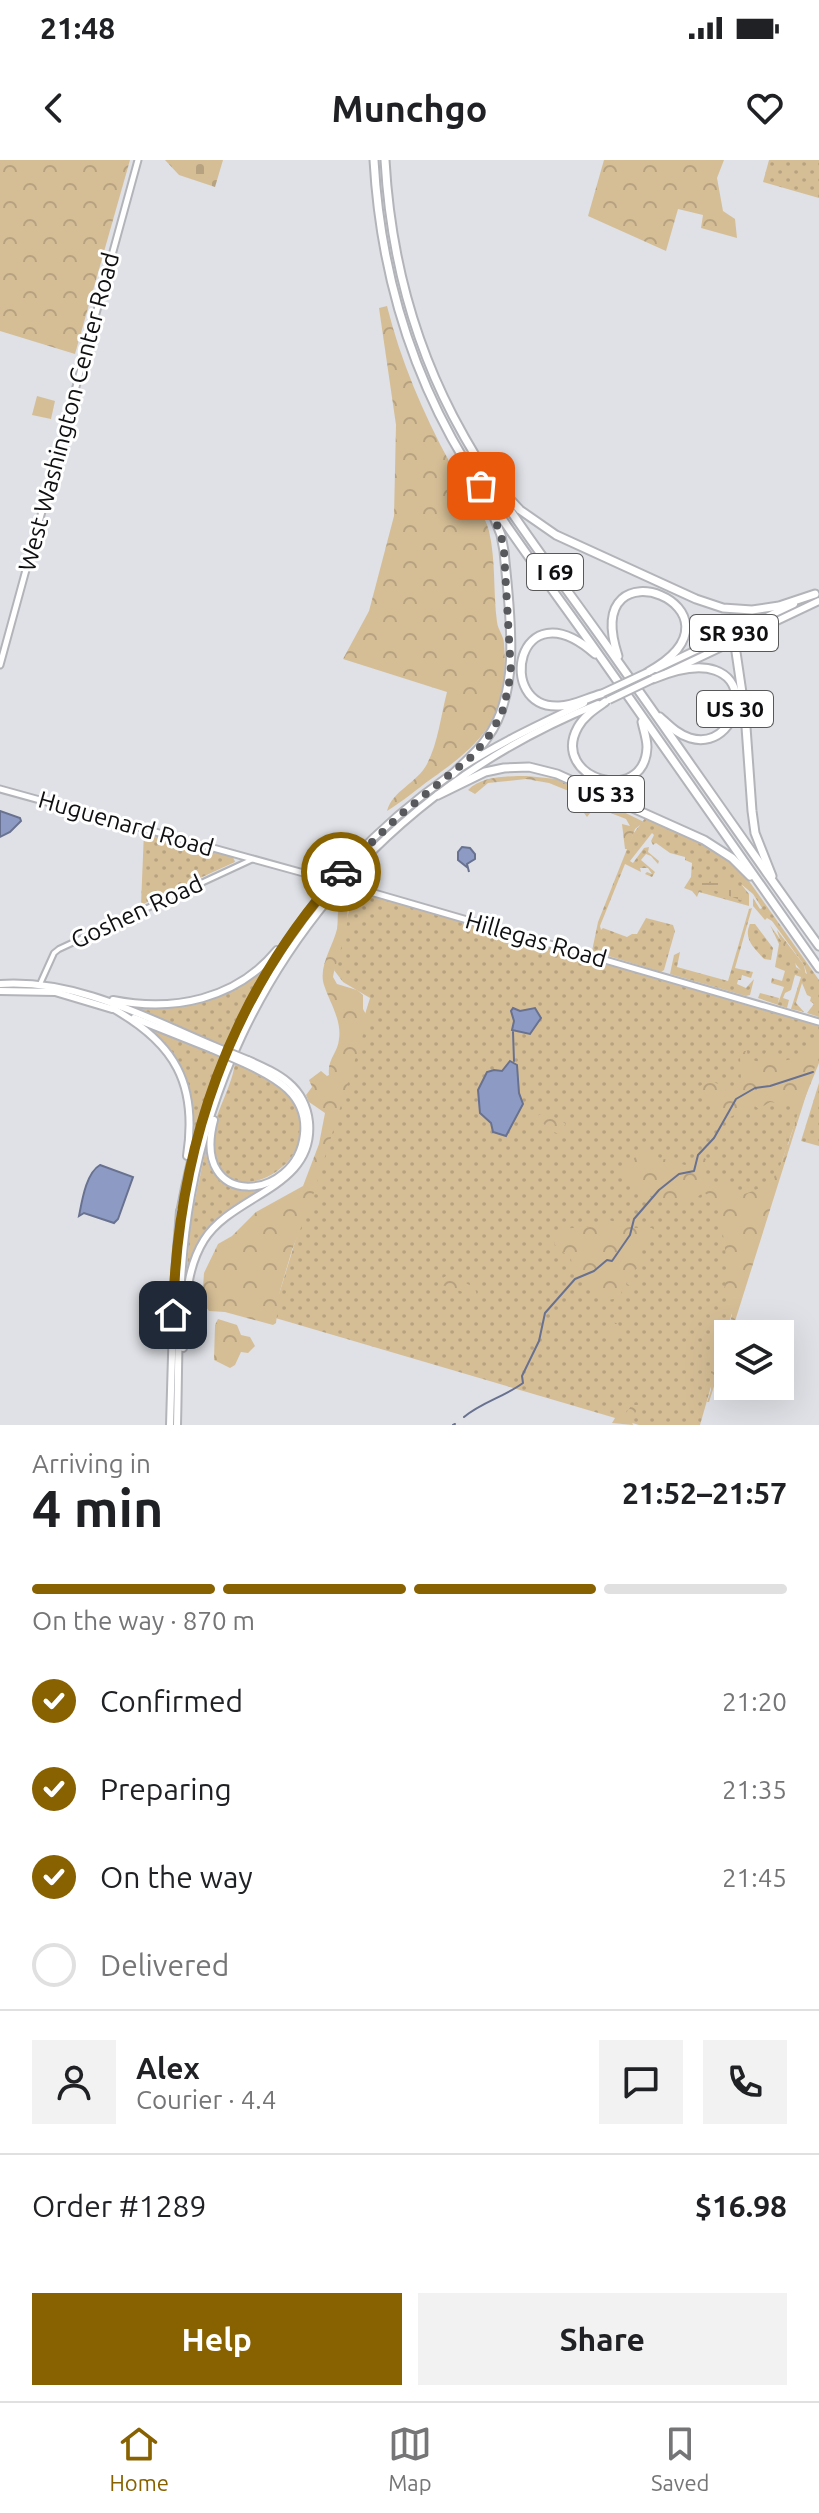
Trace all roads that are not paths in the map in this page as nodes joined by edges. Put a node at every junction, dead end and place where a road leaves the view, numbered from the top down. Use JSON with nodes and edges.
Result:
{"nodes":[{"id":1,"x":138,"y":160,"type":"edge"},
{"id":2,"x":374,"y":160,"type":"edge"},
{"id":3,"x":385,"y":160,"type":"edge"},
{"id":4,"x":489,"y":477,"type":"junction"},
{"id":5,"x":481,"y":486,"type":"junction"},
{"id":6,"x":818,"y":596,"type":"edge"},
{"id":7,"x":738,"y":640,"type":"junction"},
{"id":8,"x":605,"y":663,"type":"junction"},
{"id":9,"x":0,"y":665,"type":"edge"},
{"id":10,"x":621,"y":665,"type":"junction"},
{"id":11,"x":652,"y":675,"type":"junction"},
{"id":12,"x":605,"y":697,"type":"junction"},
{"id":13,"x":652,"y":710,"type":"junction"},
{"id":14,"x":641,"y":716,"type":"junction"},
{"id":15,"x":453,"y":774,"type":"junction"},
{"id":16,"x":0,"y":789,"type":"edge"},
{"id":17,"x":438,"y":795,"type":"junction"},
{"id":18,"x":253,"y":859,"type":"junction"},
{"id":19,"x":759,"y":883,"type":"junction"},
{"id":20,"x":778,"y":889,"type":"junction"},
{"id":21,"x":295,"y":929,"type":"junction"},
{"id":22,"x":819,"y":946,"type":"edge"},
{"id":23,"x":819,"y":968,"type":"edge"},
{"id":24,"x":0,"y":984,"type":"edge"},
{"id":25,"x":40,"y":984,"type":"junction"},
{"id":26,"x":0,"y":991,"type":"edge"},
{"id":27,"x":102,"y":998,"type":"junction"},
{"id":28,"x":112,"y":1008,"type":"junction"},
{"id":29,"x":819,"y":1022,"type":"edge"},
{"id":30,"x":213,"y":1048,"type":"junction"},
{"id":31,"x":247,"y":1062,"type":"junction"},
{"id":32,"x":217,"y":1093,"type":"junction"},
{"id":33,"x":180,"y":1213,"type":"junction"},
{"id":34,"x":178,"y":1407,"type":"junction"},
{"id":35,"x":170,"y":1425,"type":"edge"},
{"id":36,"x":177,"y":1425,"type":"edge"}],
"edges":[{"from":1,"to":9,"type":"main road","name":"West Washington Center Road"},
{"from":2,"to":5,"type":"highway","number":"I 69"},
{"from":3,"to":4,"type":"highway","number":"I 69"},
{"from":4,"to":6,"type":"highway"},
{"from":4,"to":10,"type":"highway","number":"I 69"},
{"from":5,"to":8,"type":"highway","number":"I 69"},
{"from":5,"to":15,"type":"highway"},
{"from":6,"to":7,"type":"highway","number":"SR 930"},
{"from":6,"to":11,"type":"highway","number":"SR 930"},
{"from":7,"to":11,"type":"highway","number":"SR 930"},
{"from":7,"to":20,"type":"highway"},
{"from":8,"to":12,"type":"highway"},
{"from":8,"to":14,"type":"highway","number":"I 69"},
{"from":10,"to":11,"type":"highway"},
{"from":10,"to":13,"type":"highway","number":"I 69"},
{"from":11,"to":12,"type":"highway","bridge":true},
{"from":11,"to":13,"type":"highway","number":"US 30"},
{"from":12,"to":14,"type":"highway"},
{"from":12,"to":15,"type":"highway"},
{"from":12,"to":17,"type":"highway"},
{"from":13,"to":20,"type":"highway","number":"I 69"},
{"from":14,"to":19,"type":"highway","number":"I 69"},
{"from":15,"to":21,"type":"highway"},
{"from":16,"to":18,"type":"main road","name":"Huguenard Road"},
{"from":17,"to":19,"type":"highway","number":"US 33"},
{"from":17,"to":32,"type":"highway"},
{"from":18,"to":25,"type":"street","name":"Goshen Road"},
{"from":18,"to":29,"type":"main road","name":"Hillegas Road","bridge":true},
{"from":19,"to":23,"type":"highway","number":"I 69"},
{"from":20,"to":22,"type":"highway","number":"I 69"},
{"from":21,"to":27,"type":"highway"},
{"from":21,"to":33,"type":"highway"},
{"from":24,"to":25,"type":"highway"},
{"from":25,"to":27,"type":"highway"},
{"from":26,"to":28,"type":"highway"},
{"from":27,"to":30,"type":"highway"},
{"from":28,"to":30,"type":"highway"},
{"from":28,"to":33,"type":"highway"},
{"from":30,"to":31,"type":"highway","bridge":true},
{"from":31,"to":32,"type":"highway"},
{"from":31,"to":34,"type":"highway"},
{"from":32,"to":34,"type":"highway"},
{"from":33,"to":35,"type":"highway"},
{"from":34,"to":36,"type":"highway"}]}
